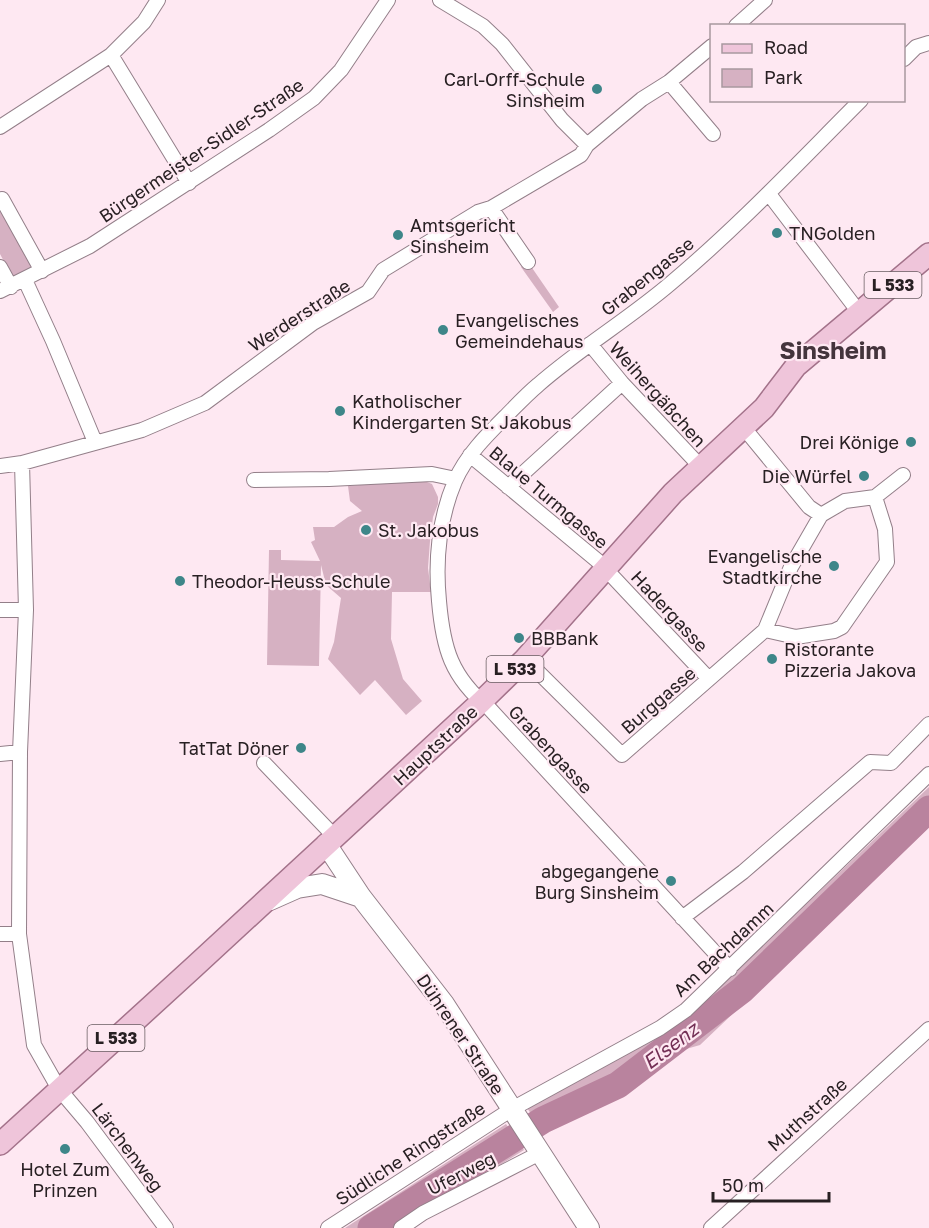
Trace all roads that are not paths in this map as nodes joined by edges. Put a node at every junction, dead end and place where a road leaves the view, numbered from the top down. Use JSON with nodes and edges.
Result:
{"nodes":[{"id":1,"x":158,"y":0,"type":"edge"},
{"id":2,"x":388,"y":0,"type":"edge"},
{"id":3,"x":440,"y":0,"type":"edge"},
{"id":4,"x":765,"y":0,"type":"edge"},
{"id":5,"x":738,"y":24,"type":"edge"},
{"id":6,"x":929,"y":43,"type":"edge"},
{"id":7,"x":710,"y":47,"type":"edge"},
{"id":8,"x":111,"y":55,"type":"junction"},
{"id":9,"x":905,"y":57,"type":"edge"},
{"id":10,"x":669,"y":82,"type":"junction"},
{"id":11,"x":859,"y":102,"type":"edge"},
{"id":12,"x":0,"y":127,"type":"edge"},
{"id":13,"x":713,"y":134,"type":"dead end"},
{"id":14,"x":587,"y":146,"type":"junction"},
{"id":15,"x":189,"y":183,"type":"junction"},
{"id":16,"x":769,"y":194,"type":"junction"},
{"id":17,"x":0,"y":200,"type":"edge"},
{"id":18,"x":491,"y":207,"type":"junction"},
{"id":19,"x":929,"y":254,"type":"edge"},
{"id":20,"x":528,"y":262,"type":"dead end"},
{"id":21,"x":0,"y":267,"type":"edge"},
{"id":22,"x":42,"y":271,"type":"junction"},
{"id":23,"x":25,"y":280,"type":"junction"},
{"id":24,"x":5,"y":289,"type":"edge"},
{"id":25,"x":855,"y":307,"type":"dead end"},
{"id":26,"x":590,"y":344,"type":"junction"},
{"id":27,"x":622,"y":383,"type":"junction"},
{"id":28,"x":744,"y":428,"type":"junction"},
{"id":29,"x":95,"y":442,"type":"junction"},
{"id":30,"x":470,"y":455,"type":"junction"},
{"id":31,"x":22,"y":463,"type":"junction"},
{"id":32,"x":0,"y":466,"type":"edge"},
{"id":33,"x":700,"y":466,"type":"junction"},
{"id":34,"x":903,"y":475,"type":"dead end"},
{"id":35,"x":456,"y":479,"type":"junction"},
{"id":36,"x":254,"y":480,"type":"dead end"},
{"id":37,"x":508,"y":487,"type":"junction"},
{"id":38,"x":875,"y":497,"type":"junction"},
{"id":39,"x":820,"y":515,"type":"junction"},
{"id":40,"x":605,"y":567,"type":"junction"},
{"id":41,"x":0,"y":610,"type":"edge"},
{"id":42,"x":26,"y":610,"type":"junction"},
{"id":43,"x":765,"y":630,"type":"junction"},
{"id":44,"x":525,"y":659,"type":"junction"},
{"id":45,"x":709,"y":679,"type":"junction"},
{"id":46,"x":481,"y":702,"type":"junction"},
{"id":47,"x":929,"y":724,"type":"edge"},
{"id":48,"x":20,"y":752,"type":"junction"},
{"id":49,"x":0,"y":754,"type":"edge"},
{"id":50,"x":264,"y":763,"type":"dead end"},
{"id":51,"x":929,"y":774,"type":"edge"},
{"id":52,"x":330,"y":840,"type":"junction"},
{"id":53,"x":361,"y":897,"type":"junction"},
{"id":54,"x":262,"y":904,"type":"junction"},
{"id":55,"x":682,"y":918,"type":"junction"},
{"id":56,"x":0,"y":934,"type":"edge"},
{"id":57,"x":19,"y":934,"type":"junction"},
{"id":58,"x":730,"y":969,"type":"junction"},
{"id":59,"x":929,"y":1029,"type":"edge"},
{"id":60,"x":59,"y":1089,"type":"junction"},
{"id":61,"x":514,"y":1112,"type":"junction"},
{"id":62,"x":0,"y":1144,"type":"edge"},
{"id":63,"x":537,"y":1148,"type":"junction"},
{"id":64,"x":166,"y":1228,"type":"edge"},
{"id":65,"x":328,"y":1228,"type":"edge"},
{"id":66,"x":401,"y":1228,"type":"edge"},
{"id":67,"x":589,"y":1228,"type":"edge"},
{"id":68,"x":711,"y":1228,"type":"edge"}],
"edges":[{"from":1,"to":8,"type":"street"},
{"from":2,"to":15,"type":"street","name":"Bürgermeister-Sidler-Straße"},
{"from":3,"to":14,"type":"street"},
{"from":4,"to":5,"type":"street"},
{"from":6,"to":9,"type":"street"},
{"from":7,"to":10,"type":"street","name":"Werderstraße"},
{"from":8,"to":12,"type":"street"},
{"from":8,"to":15,"type":"street"},
{"from":10,"to":13,"type":"street"},
{"from":10,"to":14,"type":"street","name":"Werderstraße"},
{"from":11,"to":16,"type":"street","name":"Grabengasse"},
{"from":14,"to":18,"type":"street","name":"Werderstraße"},
{"from":15,"to":22,"type":"street","name":"Bürgermeister-Sidler-Straße"},
{"from":16,"to":25,"type":"street"},
{"from":16,"to":26,"type":"street","name":"Grabengasse"},
{"from":17,"to":22,"type":"street"},
{"from":18,"to":20,"type":"street"},
{"from":18,"to":29,"type":"street","name":"Werderstraße"},
{"from":19,"to":28,"type":"main road","name":"Hauptstraße","number":"L 533"},
{"from":21,"to":24,"type":"street"},
{"from":22,"to":23,"type":"street","name":"Bürgermeister-Sidler-Straße"},
{"from":23,"to":24,"type":"street","name":"Bürgermeister-Sidler-Straße"},
{"from":23,"to":29,"type":"street"},
{"from":26,"to":27,"type":"street","name":"Weihergäßchen"},
{"from":26,"to":30,"type":"street","name":"Grabengasse"},
{"from":27,"to":33,"type":"street","name":"Weihergäßchen"},
{"from":27,"to":37,"type":"street"},
{"from":28,"to":33,"type":"main road","name":"Hauptstraße","number":"L 533"},
{"from":28,"to":39,"type":"street"},
{"from":29,"to":31,"type":"street","name":"Werderstraße"},
{"from":30,"to":35,"type":"street","name":"Grabengasse"},
{"from":30,"to":37,"type":"street","name":"Blaue Turmgasse"},
{"from":31,"to":32,"type":"street","name":"Werderstraße"},
{"from":31,"to":42,"type":"street","name":"Lärchenweg"},
{"from":33,"to":40,"type":"main road","name":"Hauptstraße","number":"L 533"},
{"from":34,"to":38,"type":"street"},
{"from":35,"to":36,"type":"street"},
{"from":35,"to":46,"type":"street","name":"Grabengasse"},
{"from":37,"to":40,"type":"street","name":"Blaue Turmgasse"},
{"from":38,"to":39,"type":"street"},
{"from":38,"to":43,"type":"street"},
{"from":39,"to":43,"type":"street"},
{"from":40,"to":44,"type":"main road","name":"Hauptstraße","number":"L 533"},
{"from":40,"to":45,"type":"street","name":"Hadergasse"},
{"from":41,"to":42,"type":"street"},
{"from":42,"to":48,"type":"street","name":"Lärchenweg"},
{"from":43,"to":45,"type":"street","name":"Burggasse"},
{"from":44,"to":45,"type":"street","name":"Burggasse"},
{"from":44,"to":46,"type":"main road","name":"Hauptstraße","number":"L 533"},
{"from":46,"to":52,"type":"main road","name":"Hauptstraße","number":"L 533"},
{"from":46,"to":55,"type":"street","name":"Grabengasse"},
{"from":47,"to":55,"type":"street"},
{"from":48,"to":49,"type":"street"},
{"from":48,"to":57,"type":"street","name":"Lärchenweg"},
{"from":50,"to":52,"type":"street"},
{"from":51,"to":58,"type":"street","name":"Am Bachdamm"},
{"from":52,"to":53,"type":"main road","name":"Dührener Straße"},
{"from":52,"to":54,"type":"main road","name":"Hauptstraße","number":"L 533"},
{"from":53,"to":54,"type":"main road"},
{"from":53,"to":61,"type":"main road","name":"Dührener Straße"},
{"from":54,"to":60,"type":"main road","name":"Hauptstraße","number":"L 533"},
{"from":55,"to":58,"type":"street","name":"Grabengasse"},
{"from":56,"to":57,"type":"street"},
{"from":57,"to":60,"type":"street","name":"Lärchenweg"},
{"from":58,"to":61,"type":"street","name":"Am Bachdamm"},
{"from":59,"to":68,"type":"street","name":"Muthstraße"},
{"from":60,"to":62,"type":"main road","name":"Hauptstraße","number":"L 533"},
{"from":60,"to":64,"type":"street","name":"Lärchenweg"},
{"from":61,"to":63,"type":"main road","name":"Dührener Straße"},
{"from":61,"to":65,"type":"street","name":"Südliche Ringstraße"},
{"from":63,"to":66,"type":"street","name":"Uferweg"},
{"from":63,"to":67,"type":"main road","name":"Dührener Straße"}]}
